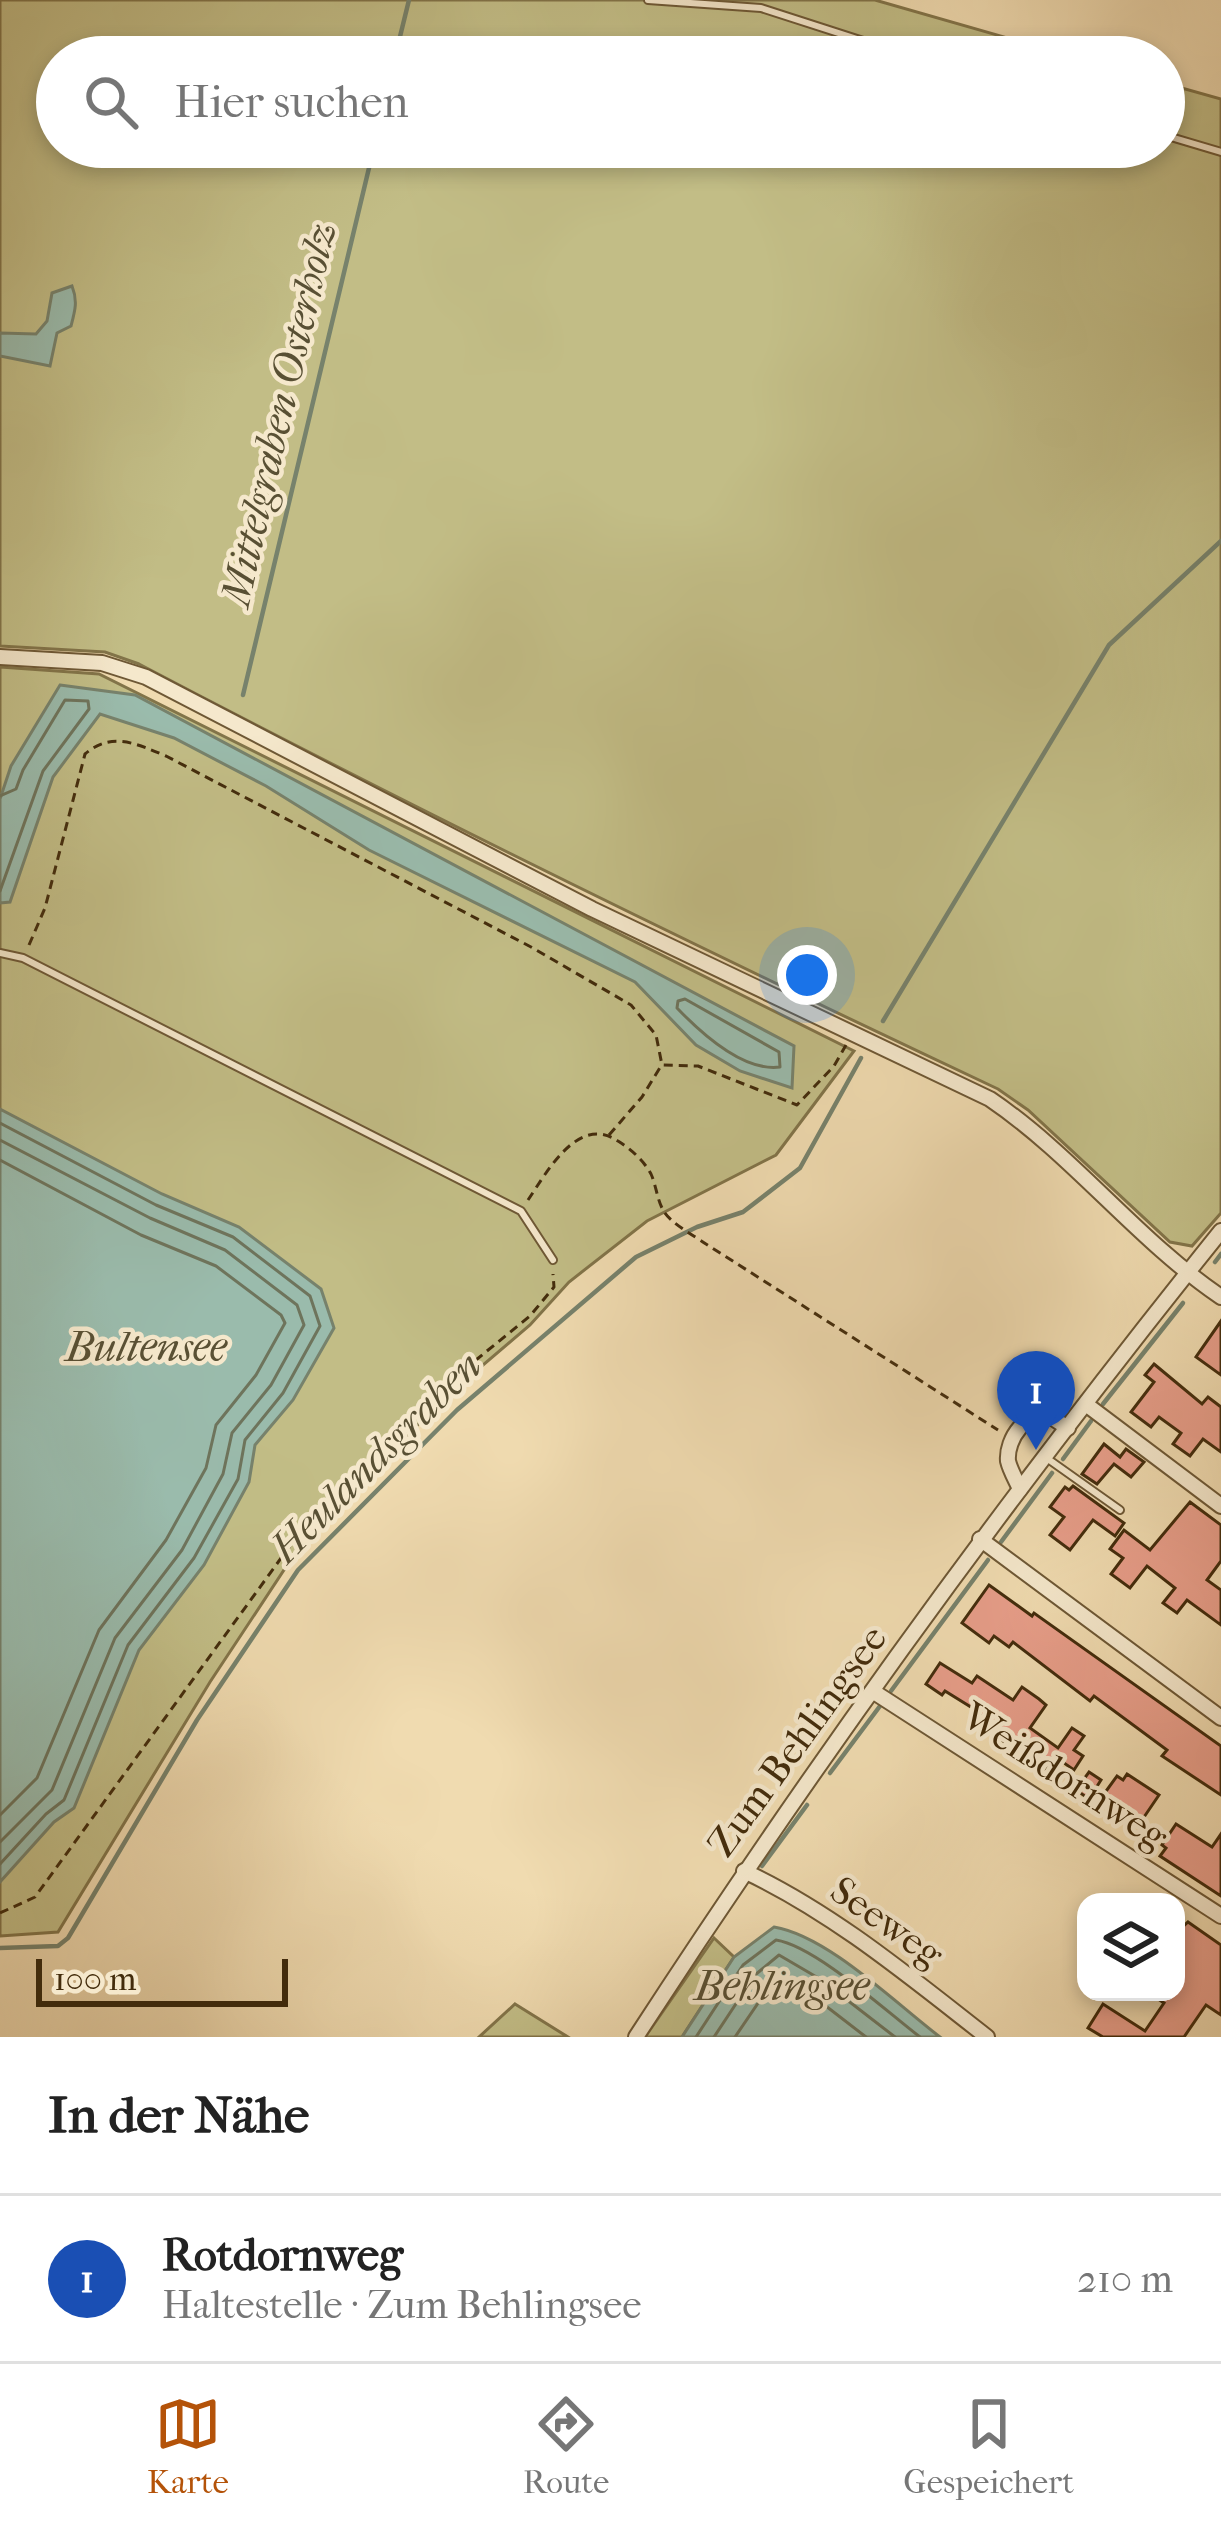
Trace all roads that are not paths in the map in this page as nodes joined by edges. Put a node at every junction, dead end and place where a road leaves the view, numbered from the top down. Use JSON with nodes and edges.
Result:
{"nodes":[{"id":1,"x":648,"y":0,"type":"edge"},
{"id":2,"x":847,"y":36,"type":"edge"},
{"id":3,"x":1185,"y":141,"type":"edge"},
{"id":4,"x":1221,"y":152,"type":"edge"},
{"id":5,"x":0,"y":657,"type":"edge"},
{"id":6,"x":0,"y":953,"type":"edge"},
{"id":7,"x":1221,"y":1231,"type":"edge"},
{"id":8,"x":553,"y":1260,"type":"road end"},
{"id":9,"x":1186,"y":1274,"type":"junction"},
{"id":10,"x":1221,"y":1297,"type":"edge"},
{"id":11,"x":1087,"y":1405,"type":"junction"},
{"id":12,"x":1068,"y":1428,"type":"junction"},
{"id":13,"x":1045,"y":1457,"type":"junction"},
{"id":14,"x":1020,"y":1489,"type":"junction"},
{"id":15,"x":1221,"y":1506,"type":"edge"},
{"id":16,"x":1120,"y":1510,"type":"dead end"},
{"id":17,"x":980,"y":1539,"type":"junction"},
{"id":18,"x":874,"y":1692,"type":"junction"},
{"id":19,"x":1221,"y":1718,"type":"edge"},
{"id":20,"x":744,"y":1871,"type":"junction"},
{"id":21,"x":1221,"y":1916,"type":"edge"},
{"id":22,"x":637,"y":2037,"type":"edge"},
{"id":23,"x":987,"y":2037,"type":"edge"}],
"edges":[{"from":1,"to":2,"type":"lane"},
{"from":3,"to":4,"type":"lane"},
{"from":5,"to":9,"type":"street"},
{"from":6,"to":8,"type":"lane"},
{"from":7,"to":9,"type":"street","name":"Zum Behlingsee"},
{"from":9,"to":10,"type":"street"},
{"from":9,"to":11,"type":"street","name":"Zum Behlingsee"},
{"from":11,"to":12,"type":"street","name":"Zum Behlingsee"},
{"from":11,"to":15,"type":"street"},
{"from":12,"to":13,"type":"street","name":"Zum Behlingsee"},
{"from":12,"to":14,"type":"street"},
{"from":13,"to":14,"type":"street","name":"Zum Behlingsee"},
{"from":13,"to":16,"type":"lane"},
{"from":14,"to":17,"type":"street","name":"Zum Behlingsee"},
{"from":17,"to":18,"type":"street","name":"Zum Behlingsee"},
{"from":17,"to":19,"type":"street"},
{"from":18,"to":20,"type":"street","name":"Zum Behlingsee"},
{"from":18,"to":21,"type":"street","name":"Weißdornweg"},
{"from":20,"to":22,"type":"street","name":"Zum Behlingsee"},
{"from":20,"to":23,"type":"street","name":"Seeweg"}]}
